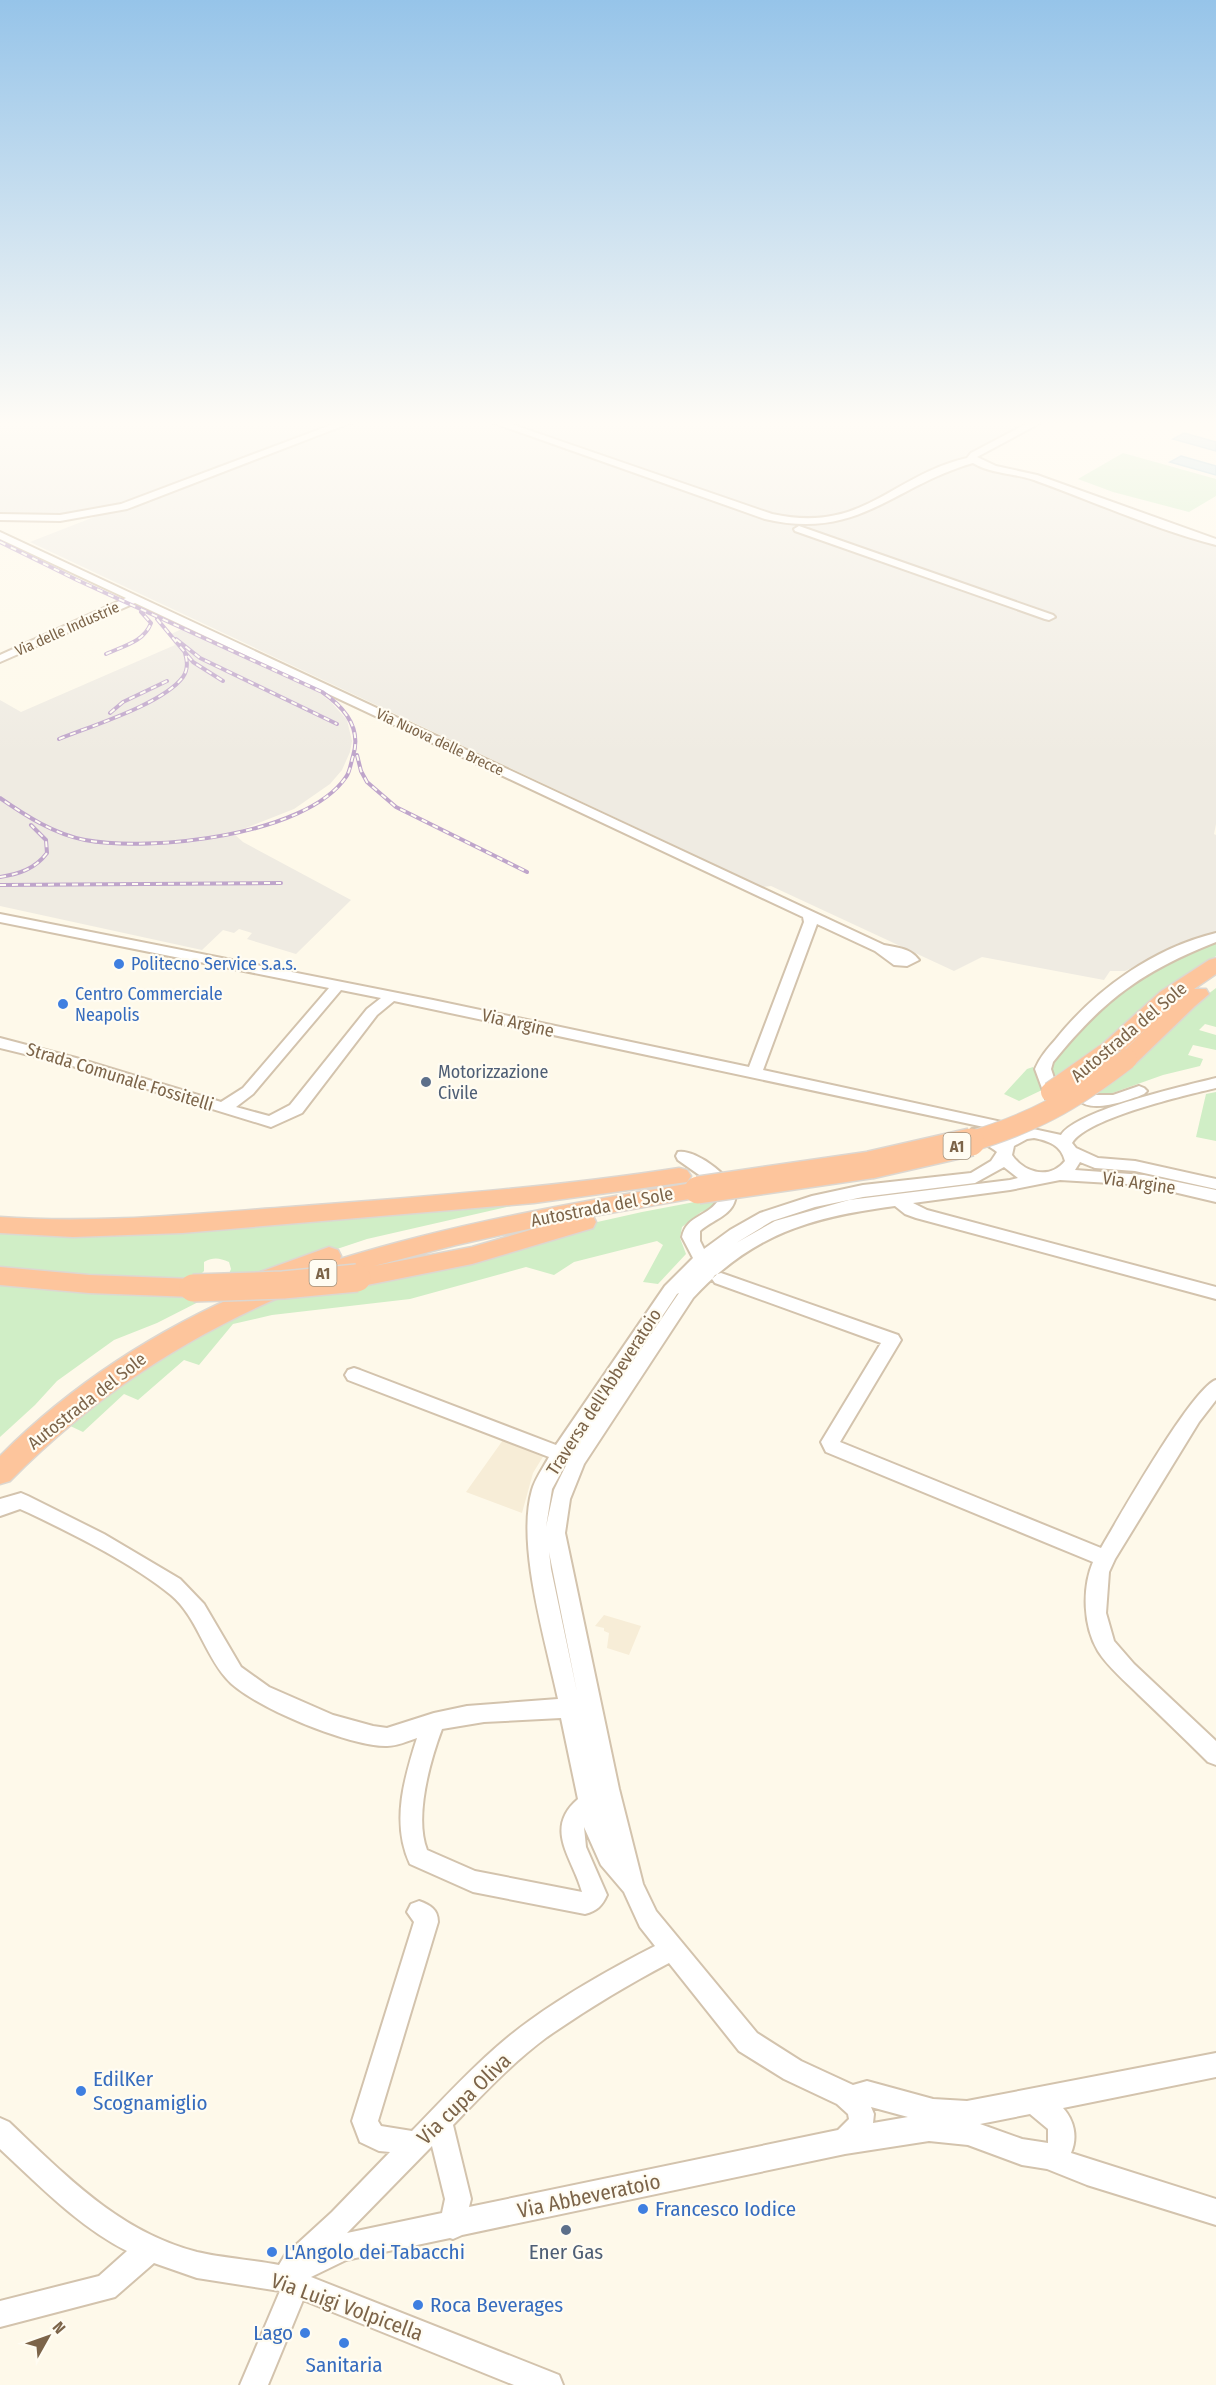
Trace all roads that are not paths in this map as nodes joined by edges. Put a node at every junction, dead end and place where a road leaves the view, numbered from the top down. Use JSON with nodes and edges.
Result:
{"nodes":[{"id":1,"x":811,"y":533,"type":"edge"},
{"id":2,"x":1187,"y":533,"type":"edge"},
{"id":3,"x":0,"y":535,"type":"edge"},
{"id":4,"x":1216,"y":542,"type":"edge"},
{"id":5,"x":134,"y":599,"type":"junction"},
{"id":6,"x":1049,"y":617,"type":"dead end"},
{"id":7,"x":0,"y":659,"type":"edge"},
{"id":8,"x":809,"y":915,"type":"junction"},
{"id":9,"x":0,"y":918,"type":"edge"},
{"id":10,"x":0,"y":926,"type":"edge"},
{"id":11,"x":1216,"y":937,"type":"edge"},
{"id":12,"x":880,"y":948,"type":"dead end"},
{"id":13,"x":1216,"y":964,"type":"edge"},
{"id":14,"x":1216,"y":981,"type":"edge"},
{"id":15,"x":334,"y":991,"type":"junction"},
{"id":16,"x":387,"y":1002,"type":"junction"},
{"id":17,"x":0,"y":1043,"type":"edge"},
{"id":18,"x":1116,"y":1057,"type":"junction"},
{"id":19,"x":1216,"y":1072,"type":"edge"},
{"id":20,"x":754,"y":1074,"type":"junction"},
{"id":21,"x":1216,"y":1083,"type":"edge"},
{"id":22,"x":1050,"y":1090,"type":"junction"},
{"id":23,"x":1087,"y":1100,"type":"junction"},
{"id":24,"x":223,"y":1108,"type":"junction"},
{"id":25,"x":1048,"y":1115,"type":"junction"},
{"id":26,"x":1086,"y":1123,"type":"junction"},
{"id":27,"x":1036,"y":1133,"type":"junction"},
{"id":28,"x":1068,"y":1148,"type":"junction"},
{"id":29,"x":1004,"y":1153,"type":"junction"},
{"id":30,"x":1060,"y":1175,"type":"junction"},
{"id":31,"x":1039,"y":1178,"type":"junction"},
{"id":32,"x":693,"y":1179,"type":"junction"},
{"id":33,"x":1216,"y":1184,"type":"edge"},
{"id":34,"x":1216,"y":1196,"type":"edge"},
{"id":35,"x":899,"y":1200,"type":"junction"},
{"id":36,"x":0,"y":1226,"type":"edge"},
{"id":37,"x":703,"y":1258,"type":"junction"},
{"id":38,"x":0,"y":1276,"type":"edge"},
{"id":39,"x":721,"y":1279,"type":"dead end"},
{"id":40,"x":1216,"y":1293,"type":"edge"},
{"id":41,"x":354,"y":1375,"type":"dead end"},
{"id":42,"x":1216,"y":1387,"type":"edge"},
{"id":43,"x":0,"y":1450,"type":"edge"},
{"id":44,"x":560,"y":1454,"type":"junction"},
{"id":45,"x":0,"y":1473,"type":"edge"},
{"id":46,"x":0,"y":1508,"type":"edge"},
{"id":47,"x":1105,"y":1558,"type":"junction"},
{"id":48,"x":570,"y":1708,"type":"junction"},
{"id":49,"x":434,"y":1722,"type":"junction"},
{"id":50,"x":1216,"y":1755,"type":"edge"},
{"id":51,"x":589,"y":1803,"type":"junction"},
{"id":52,"x":632,"y":1885,"type":"junction"},
{"id":53,"x":419,"y":1912,"type":"dead end"},
{"id":54,"x":671,"y":1950,"type":"junction"},
{"id":55,"x":1216,"y":2065,"type":"edge"},
{"id":56,"x":1069,"y":2095,"type":"junction"},
{"id":57,"x":850,"y":2098,"type":"junction"},
{"id":58,"x":1036,"y":2103,"type":"junction"},
{"id":59,"x":439,"y":2121,"type":"junction"},
{"id":60,"x":0,"y":2131,"type":"edge"},
{"id":61,"x":1056,"y":2139,"type":"junction"},
{"id":62,"x":845,"y":2140,"type":"junction"},
{"id":63,"x":416,"y":2144,"type":"junction"},
{"id":64,"x":1216,"y":2212,"type":"edge"},
{"id":65,"x":453,"y":2226,"type":"junction"},
{"id":66,"x":150,"y":2249,"type":"junction"},
{"id":67,"x":288,"y":2281,"type":"junction"},
{"id":68,"x":0,"y":2314,"type":"edge"},
{"id":69,"x":254,"y":2385,"type":"edge"},
{"id":70,"x":549,"y":2385,"type":"edge"}],
"edges":[{"from":1,"to":6,"type":"street"},
{"from":2,"to":4,"type":"street"},
{"from":3,"to":5,"type":"street","name":"Via Nuova delle Brecce"},
{"from":5,"to":7,"type":"street","name":"Via delle Industrie"},
{"from":5,"to":8,"type":"street","name":"Via Nuova delle Brecce"},
{"from":8,"to":12,"type":"street","name":"Via Nuova delle Brecce"},
{"from":8,"to":20,"type":"street"},
{"from":9,"to":20,"type":"street","name":"Via Argine"},
{"from":10,"to":15,"type":"street","name":"Via Argine"},
{"from":11,"to":22,"type":"street"},
{"from":13,"to":18,"type":"highway","name":"Autostrada del Sole","number":"A1"},
{"from":14,"to":18,"type":"highway","name":"Autostrada del Sole","number":"A1"},
{"from":15,"to":16,"type":"street","name":"Via Argine"},
{"from":15,"to":24,"type":"street","name":"Strada Comunale Fossitelli"},
{"from":16,"to":24,"type":"street"},
{"from":16,"to":29,"type":"street","name":"Via Argine"},
{"from":17,"to":24,"type":"street","name":"Strada Comunale Fossitelli"},
{"from":18,"to":32,"type":"highway","name":"Autostrada del Sole","number":"A1","bridge":true},
{"from":19,"to":23,"type":"street"},
{"from":20,"to":27,"type":"street","name":"Via Argine"},
{"from":21,"to":26,"type":"street"},
{"from":22,"to":23,"type":"street"},
{"from":22,"to":25,"type":"street"},
{"from":23,"to":26,"type":"street"},
{"from":25,"to":26,"type":"street"},
{"from":25,"to":27,"type":"street"},
{"from":26,"to":28,"type":"street"},
{"from":27,"to":28,"type":"street"},
{"from":27,"to":29,"type":"street"},
{"from":28,"to":30,"type":"street"},
{"from":28,"to":33,"type":"street","name":"Via Argine"},
{"from":29,"to":31,"type":"street"},
{"from":29,"to":37,"type":"street","name":"Traversa dell'Abbeveratoio"},
{"from":30,"to":31,"type":"street"},
{"from":30,"to":34,"type":"street","name":"Via Argine"},
{"from":31,"to":35,"type":"street","name":"Traversa dell'Abbeveratoio"},
{"from":32,"to":36,"type":"highway"},
{"from":32,"to":37,"type":"street"},
{"from":32,"to":38,"type":"highway","bridge":true},
{"from":32,"to":43,"type":"highway","name":"Autostrada del Sole","number":"A1"},
{"from":32,"to":45,"type":"highway","name":"Autostrada del Sole","number":"A1"},
{"from":35,"to":40,"type":"street"},
{"from":35,"to":52,"type":"street","name":"Traversa dell'Abbeveratoio"},
{"from":37,"to":44,"type":"street","name":"Traversa dell'Abbeveratoio"},
{"from":39,"to":47,"type":"street"},
{"from":41,"to":44,"type":"street"},
{"from":42,"to":47,"type":"street"},
{"from":44,"to":48,"type":"street","name":"Traversa dell'Abbeveratoio"},
{"from":46,"to":49,"type":"street"},
{"from":47,"to":50,"type":"street"},
{"from":48,"to":49,"type":"street"},
{"from":48,"to":51,"type":"street","name":"Traversa dell'Abbeveratoio"},
{"from":49,"to":51,"type":"street"},
{"from":51,"to":52,"type":"street","name":"Traversa dell'Abbeveratoio"},
{"from":52,"to":54,"type":"street","name":"Traversa dell'Abbeveratoio"},
{"from":53,"to":63,"type":"street"},
{"from":54,"to":57,"type":"street","name":"Traversa dell'Abbeveratoio"},
{"from":54,"to":59,"type":"street","name":"Via cupa Oliva"},
{"from":55,"to":56,"type":"street"},
{"from":56,"to":58,"type":"street"},
{"from":56,"to":61,"type":"street"},
{"from":57,"to":58,"type":"street"},
{"from":57,"to":62,"type":"street"},
{"from":58,"to":61,"type":"street"},
{"from":59,"to":63,"type":"street","name":"Via cupa Oliva"},
{"from":59,"to":65,"type":"street"},
{"from":60,"to":66,"type":"street","name":"Via Luigi Volpicella"},
{"from":61,"to":62,"type":"street","name":"Via Abbeveratoio"},
{"from":61,"to":64,"type":"street"},
{"from":62,"to":65,"type":"street","name":"Via Abbeveratoio"},
{"from":63,"to":67,"type":"street","name":"Via cupa Oliva"},
{"from":65,"to":67,"type":"street","name":"Via Abbeveratoio"},
{"from":66,"to":67,"type":"street","name":"Via Luigi Volpicella"},
{"from":66,"to":68,"type":"street"},
{"from":67,"to":69,"type":"street"},
{"from":67,"to":70,"type":"street","name":"Via Luigi Volpicella"}]}
